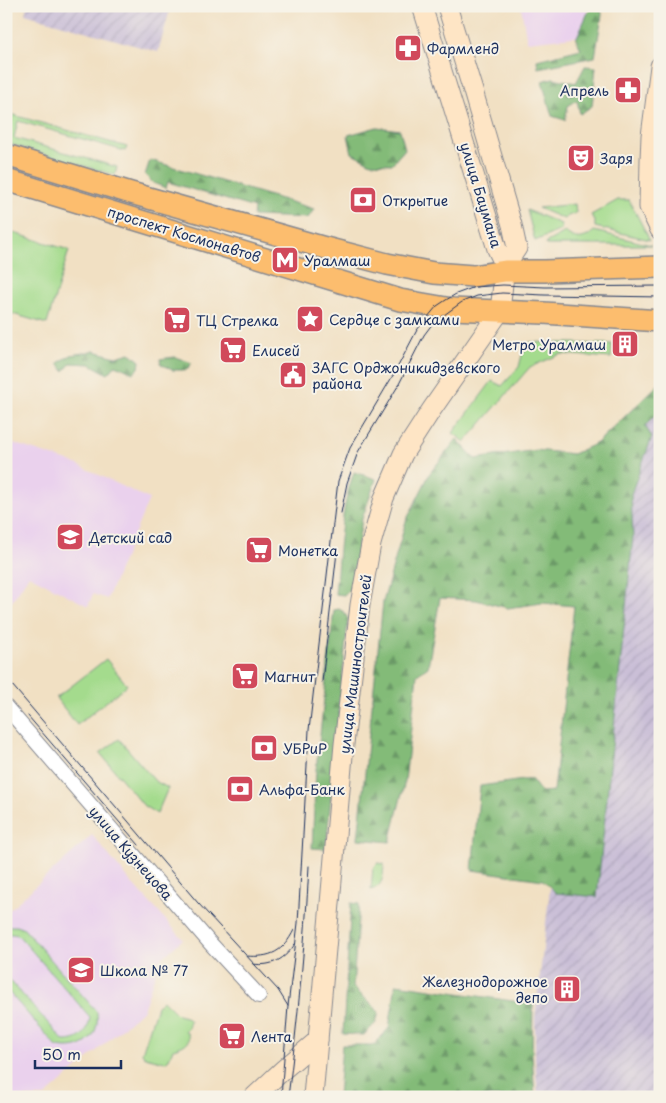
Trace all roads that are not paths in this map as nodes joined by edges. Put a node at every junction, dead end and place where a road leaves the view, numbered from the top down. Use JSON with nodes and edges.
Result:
{"nodes":[{"id":1,"x":422,"y":6,"type":"edge"},
{"id":2,"x":447,"y":6,"type":"edge"},
{"id":3,"x":660,"y":66,"type":"edge"},
{"id":4,"x":6,"y":155,"type":"edge"},
{"id":5,"x":6,"y":180,"type":"edge"},
{"id":6,"x":660,"y":230,"type":"edge"},
{"id":7,"x":505,"y":268,"type":"junction"},
{"id":8,"x":660,"y":268,"type":"edge"},
{"id":9,"x":500,"y":311,"type":"junction"},
{"id":10,"x":660,"y":320,"type":"edge"},
{"id":11,"x":6,"y":707,"type":"edge"},
{"id":12,"x":259,"y":996,"type":"dead end"},
{"id":13,"x":318,"y":1040,"type":"junction"},
{"id":14,"x":314,"y":1090,"type":"edge"},
{"id":15,"x":254,"y":1097,"type":"edge"},
{"id":16,"x":300,"y":1097,"type":"edge"}],
"edges":[{"from":1,"to":7,"type":"main road","name":"улица Баумана"},
{"from":2,"to":7,"type":"main road","name":"улица Баумана"},
{"from":3,"to":6,"type":"main road"},
{"from":4,"to":7,"type":"main road","name":"проспект Космонавтов"},
{"from":5,"to":9,"type":"main road","name":"проспект Космонавтов"},
{"from":7,"to":8,"type":"main road","name":"проспект Космонавтов"},
{"from":7,"to":9,"type":"main road","name":"улица Машиностроителей"},
{"from":9,"to":10,"type":"main road","name":"проспект Космонавтов"},
{"from":9,"to":13,"type":"main road","name":"улица Машиностроителей"},
{"from":11,"to":12,"type":"street","name":"улица Кузнецова"},
{"from":13,"to":14,"type":"main road","name":"улица Машиностроителей"},
{"from":13,"to":15,"type":"main road"},
{"from":14,"to":16,"type":"main road"}]}
